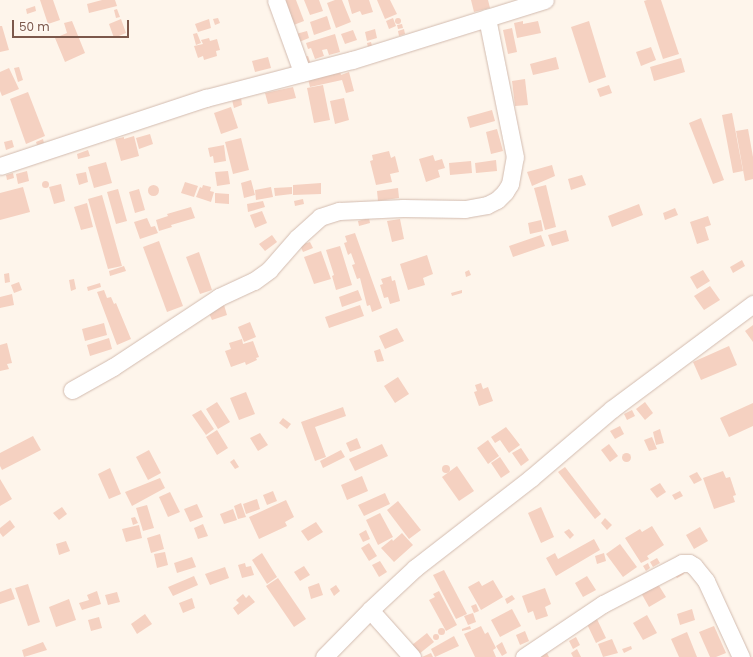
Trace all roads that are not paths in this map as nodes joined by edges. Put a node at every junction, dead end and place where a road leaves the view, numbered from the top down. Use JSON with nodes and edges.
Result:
{"nodes":[{"id":1,"x":276,"y":0,"type":"edge"},
{"id":2,"x":545,"y":0,"type":"edge"},
{"id":3,"x":487,"y":18,"type":"junction"},
{"id":4,"x":302,"y":72,"type":"junction"},
{"id":5,"x":0,"y":166,"type":"edge"},
{"id":6,"x":753,"y":304,"type":"edge"},
{"id":7,"x":72,"y":390,"type":"dead end"},
{"id":8,"x":370,"y":610,"type":"junction"},
{"id":9,"x":324,"y":657,"type":"edge"},
{"id":10,"x":412,"y":657,"type":"edge"},
{"id":11,"x":524,"y":657,"type":"edge"},
{"id":12,"x":742,"y":657,"type":"edge"}],
"edges":[{"from":1,"to":4,"type":"street"},
{"from":2,"to":3,"type":"street"},
{"from":3,"to":4,"type":"street"},
{"from":3,"to":7,"type":"street"},
{"from":4,"to":5,"type":"street"},
{"from":6,"to":8,"type":"street"},
{"from":8,"to":9,"type":"street"},
{"from":8,"to":10,"type":"street"},
{"from":11,"to":12,"type":"street"}]}
